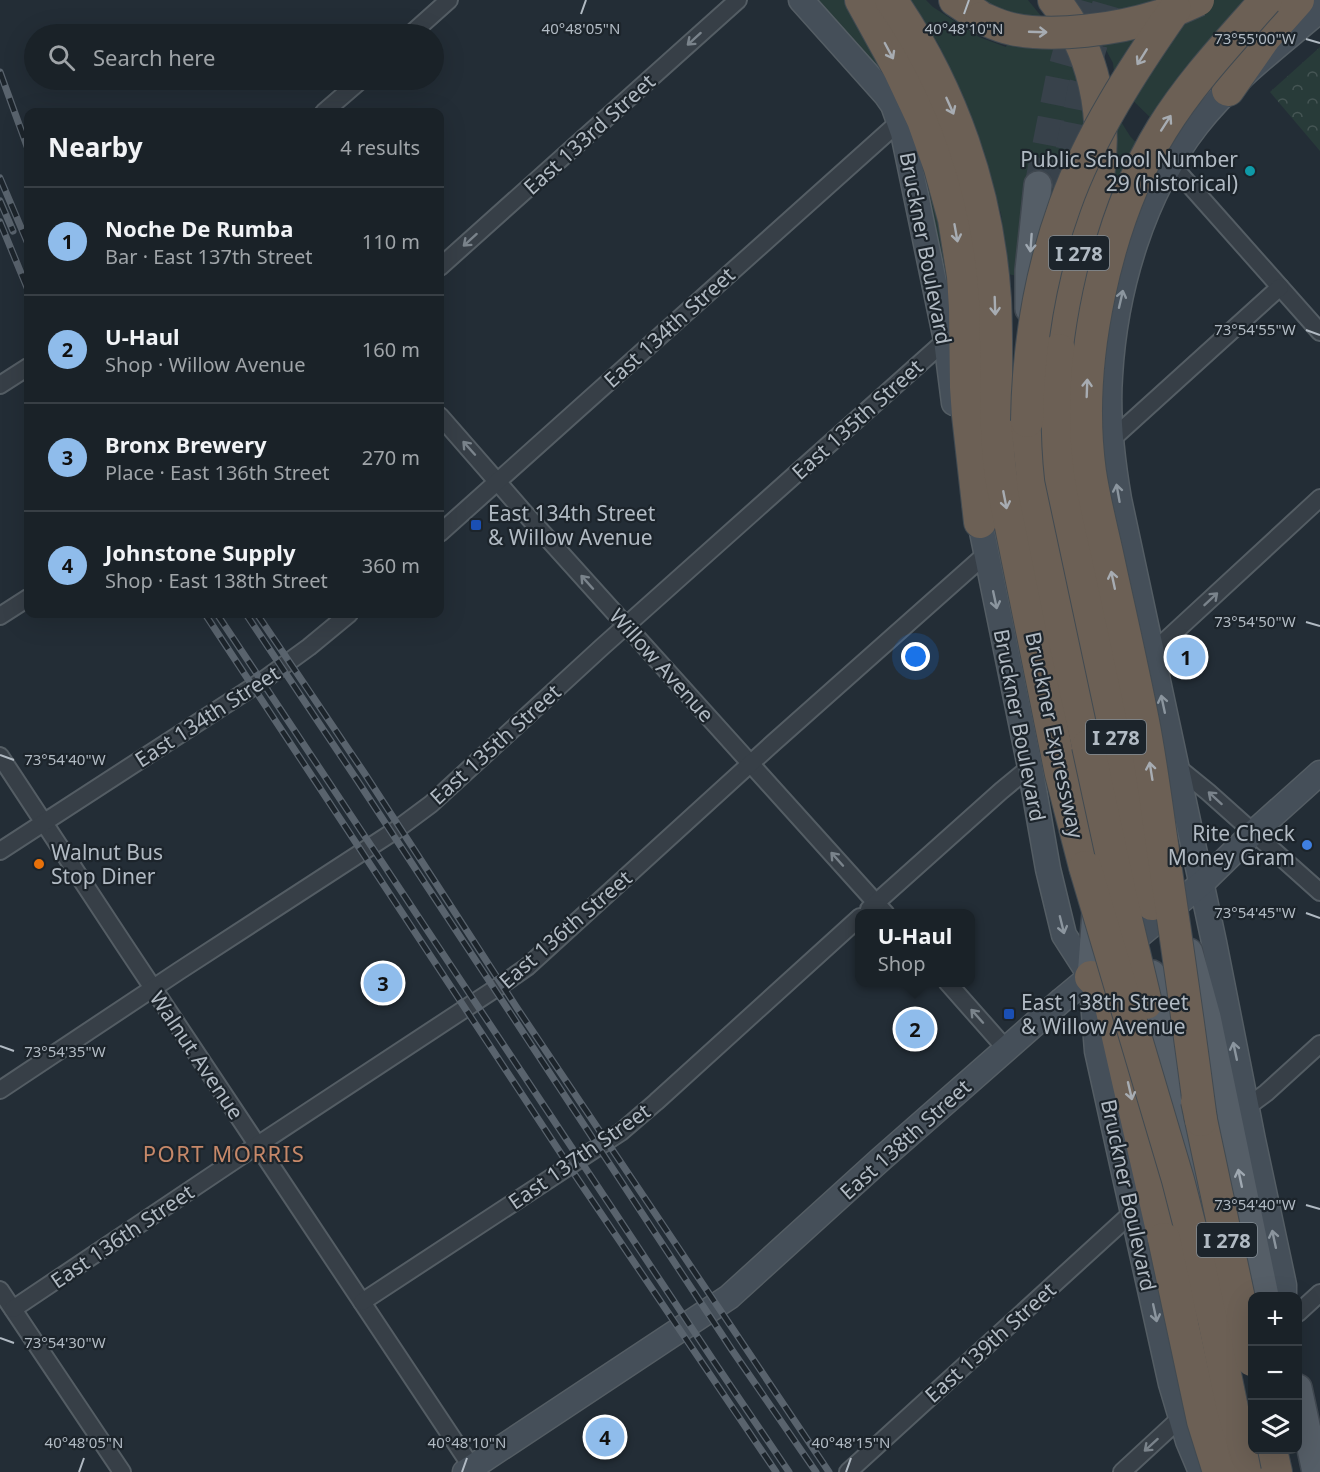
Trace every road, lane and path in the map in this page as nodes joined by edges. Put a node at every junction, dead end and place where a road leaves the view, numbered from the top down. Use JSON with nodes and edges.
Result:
{"nodes":[{"id":1,"x":449,"y":0,"type":"edge"},
{"id":2,"x":738,"y":0,"type":"edge"},
{"id":3,"x":801,"y":0,"type":"edge"},
{"id":4,"x":861,"y":0,"type":"edge"},
{"id":5,"x":891,"y":0,"type":"edge"},
{"id":6,"x":955,"y":0,"type":"edge"},
{"id":7,"x":1054,"y":0,"type":"edge"},
{"id":8,"x":1181,"y":0,"type":"edge"},
{"id":9,"x":1198,"y":0,"type":"edge"},
{"id":10,"x":1266,"y":0,"type":"edge"},
{"id":11,"x":1298,"y":0,"type":"edge"},
{"id":12,"x":1320,"y":10,"type":"edge"},
{"id":13,"x":422,"y":24,"type":"edge"},
{"id":14,"x":349,"y":90,"type":"edge"},
{"id":15,"x":1227,"y":90,"type":"junction"},
{"id":16,"x":329,"y":108,"type":"edge"},
{"id":17,"x":899,"y":122,"type":"junction"},
{"id":18,"x":1171,"y":164,"type":"junction"},
{"id":19,"x":444,"y":263,"type":"edge"},
{"id":20,"x":1280,"y":286,"type":"junction"},
{"id":21,"x":1320,"y":332,"type":"edge"},
{"id":22,"x":946,"y":340,"type":"junction"},
{"id":23,"x":24,"y":370,"type":"edge"},
{"id":24,"x":0,"y":385,"type":"edge"},
{"id":25,"x":444,"y":421,"type":"edge"},
{"id":26,"x":1111,"y":440,"type":"junction"},
{"id":27,"x":497,"y":482,"type":"junction"},
{"id":28,"x":1320,"y":498,"type":"edge"},
{"id":29,"x":980,"y":522,"type":"junction"},
{"id":30,"x":444,"y":529,"type":"edge"},
{"id":31,"x":986,"y":555,"type":"junction"},
{"id":32,"x":24,"y":601,"type":"edge"},
{"id":33,"x":0,"y":616,"type":"edge"},
{"id":34,"x":344,"y":618,"type":"edge"},
{"id":35,"x":626,"y":626,"type":"junction"},
{"id":36,"x":1152,"y":653,"type":"junction"},
{"id":37,"x":0,"y":756,"type":"edge"},
{"id":38,"x":1100,"y":761,"type":"junction"},
{"id":39,"x":751,"y":764,"type":"junction"},
{"id":40,"x":1030,"y":766,"type":"junction"},
{"id":41,"x":1176,"y":766,"type":"junction"},
{"id":42,"x":1320,"y":773,"type":"edge"},
{"id":43,"x":44,"y":822,"type":"junction"},
{"id":44,"x":1253,"y":833,"type":"junction"},
{"id":45,"x":0,"y":851,"type":"edge"},
{"id":46,"x":1201,"y":884,"type":"junction"},
{"id":47,"x":1320,"y":892,"type":"edge"},
{"id":48,"x":1172,"y":908,"type":"junction"},
{"id":49,"x":874,"y":909,"type":"edge"},
{"id":50,"x":876,"y":909,"type":"edge"},
{"id":51,"x":855,"y":922,"type":"edge"},
{"id":52,"x":1143,"y":933,"type":"junction"},
{"id":53,"x":1091,"y":977,"type":"junction"},
{"id":54,"x":951,"y":987,"type":"edge"},
{"id":55,"x":153,"y":988,"type":"junction"},
{"id":56,"x":1320,"y":1044,"type":"edge"},
{"id":57,"x":1007,"y":1050,"type":"junction"},
{"id":58,"x":0,"y":1090,"type":"edge"},
{"id":59,"x":1225,"y":1116,"type":"junction"},
{"id":60,"x":257,"y":1145,"type":"junction"},
{"id":61,"x":1133,"y":1212,"type":"junction"},
{"id":62,"x":0,"y":1290,"type":"edge"},
{"id":63,"x":1264,"y":1292,"type":"edge"},
{"id":64,"x":1284,"y":1292,"type":"edge"},
{"id":65,"x":1320,"y":1293,"type":"edge"},
{"id":66,"x":362,"y":1302,"type":"junction"},
{"id":67,"x":13,"y":1309,"type":"junction"},
{"id":68,"x":1302,"y":1309,"type":"edge"},
{"id":69,"x":1214,"y":1320,"type":"junction"},
{"id":70,"x":1247,"y":1361,"type":"edge"},
{"id":71,"x":1250,"y":1400,"type":"edge"},
{"id":72,"x":1301,"y":1400,"type":"edge"},
{"id":73,"x":1180,"y":1418,"type":"junction"},
{"id":74,"x":1257,"y":1454,"type":"edge"},
{"id":75,"x":1272,"y":1454,"type":"edge"},
{"id":76,"x":471,"y":1470,"type":"edge"},
{"id":77,"x":122,"y":1472,"type":"edge"},
{"id":78,"x":848,"y":1472,"type":"edge"},
{"id":79,"x":1122,"y":1472,"type":"edge"},
{"id":80,"x":1201,"y":1472,"type":"edge"},
{"id":81,"x":1219,"y":1472,"type":"edge"},
{"id":82,"x":1245,"y":1472,"type":"edge"},
{"id":83,"x":1262,"y":1472,"type":"edge"},
{"id":84,"x":1276,"y":1472,"type":"edge"},
{"id":85,"x":1316,"y":1472,"type":"edge"}],
"edges":[{"from":1,"to":13,"type":"street"},
{"from":2,"to":19,"type":"street","name":"East 133rd Street","one_way":true},
{"from":3,"to":17,"type":"main road","name":"Bruckner Boulevard"},
{"from":4,"to":29,"type":"highway","one_way":true},
{"from":5,"to":69,"type":"highway","name":"Bruckner Expressway","number":"I 278","one_way":true,"bridge":true},
{"from":6,"to":9,"type":"highway","one_way":true,"bridge":true},
{"from":7,"to":59,"type":"highway","number":"I 278","bridge":true},
{"from":8,"to":69,"type":"highway","one_way":true,"bridge":true},
{"from":59,"to":10,"type":"highway","one_way":true,"bridge":true},
{"from":11,"to":15,"type":"highway"},
{"from":12,"to":15,"type":"main road"},
{"from":14,"to":16,"type":"street"},
{"from":15,"to":18,"type":"main road"},
{"from":17,"to":22,"type":"main road","name":"Bruckner Boulevard"},
{"from":17,"to":27,"type":"street","name":"East 134th Street"},
{"from":18,"to":20,"type":"street"},
{"from":26,"to":18,"type":"main road","one_way":true},
{"from":20,"to":21,"type":"street"},
{"from":20,"to":26,"type":"street"},
{"from":22,"to":29,"type":"main road","name":"Bruckner Boulevard"},
{"from":22,"to":35,"type":"street","name":"East 135th Street"},
{"from":23,"to":24,"type":"street"},
{"from":27,"to":25,"type":"street","name":"Willow Avenue","one_way":true},
{"from":36,"to":26,"type":"main road","one_way":true},
{"from":27,"to":30,"type":"street","name":"East 134th Street"},
{"from":35,"to":27,"type":"street","name":"Willow Avenue","one_way":true},
{"from":36,"to":28,"type":"street","one_way":true},
{"from":29,"to":31,"type":"main road","name":"Bruckner Boulevard"},
{"from":31,"to":39,"type":"street","name":"East 136th Street"},
{"from":31,"to":40,"type":"main road","name":"Bruckner Boulevard","one_way":true},
{"from":32,"to":33,"type":"street"},
{"from":34,"to":43,"type":"street","name":"East 134th Street"},
{"from":35,"to":39,"type":"street","name":"Willow Avenue"},
{"from":35,"to":55,"type":"street","name":"East 135th Street"},
{"from":41,"to":36,"type":"main road","one_way":true},
{"from":37,"to":43,"type":"street","name":"Walnut Avenue"},
{"from":48,"to":38,"type":"main road","one_way":true},
{"from":38,"to":52,"type":"main road"},
{"from":38,"to":53,"type":"main road"},
{"from":49,"to":39,"type":"street","name":"Willow Avenue","one_way":true},
{"from":39,"to":60,"type":"street","name":"East 136th Street"},
{"from":40,"to":50,"type":"street"},
{"from":40,"to":53,"type":"main road","name":"Bruckner Boulevard","one_way":true},
{"from":44,"to":41,"type":"street","one_way":true},
{"from":41,"to":46,"type":"main road"},
{"from":42,"to":44,"type":"main road","name":"East 138th Street"},
{"from":43,"to":45,"type":"street","name":"East 134th Street"},
{"from":43,"to":55,"type":"street","name":"Walnut Avenue"},
{"from":44,"to":46,"type":"main road","name":"East 138th Street"},
{"from":44,"to":47,"type":"street"},
{"from":46,"to":48,"type":"main road","name":"East 138th Street"},
{"from":59,"to":46,"type":"main road","one_way":true},
{"from":48,"to":52,"type":"main road","name":"East 138th Street"},
{"from":48,"to":59,"type":"main road"},
{"from":51,"to":66,"type":"street","name":"East 137th Street"},
{"from":52,"to":53,"type":"main road","name":"East 138th Street"},
{"from":52,"to":70,"type":"main road"},
{"from":53,"to":57,"type":"main road","name":"East 138th Street"},
{"from":53,"to":61,"type":"main road","name":"Bruckner Boulevard"},
{"from":53,"to":81,"type":"highway","one_way":true,"bridge":true},
{"from":57,"to":54,"type":"street","one_way":true},
{"from":55,"to":58,"type":"street","name":"East 135th Street"},
{"from":55,"to":60,"type":"street","name":"Walnut Avenue"},
{"from":56,"to":59,"type":"street"},
{"from":57,"to":76,"type":"main road","name":"East 138th Street"},
{"from":63,"to":59,"type":"main road","one_way":true},
{"from":64,"to":59,"type":"main road","one_way":true},
{"from":59,"to":70,"type":"highway","number":"I 278","bridge":true},
{"from":60,"to":66,"type":"street","name":"Walnut Avenue"},
{"from":60,"to":67,"type":"street","name":"East 136th Street"},
{"from":61,"to":73,"type":"main road","name":"Bruckner Boulevard","one_way":true},
{"from":61,"to":78,"type":"street","name":"East 139th Street"},
{"from":62,"to":67,"type":"street"},
{"from":65,"to":68,"type":"street"},
{"from":66,"to":76,"type":"street","name":"Walnut Avenue"},
{"from":67,"to":77,"type":"street"},
{"from":69,"to":82,"type":"highway","name":"Bruckner Expressway","number":"I 278","bridge":true},
{"from":70,"to":71,"type":"main road"},
{"from":70,"to":73,"type":"street"},
{"from":72,"to":85,"type":"main road"},
{"from":73,"to":79,"type":"street","one_way":true},
{"from":73,"to":80,"type":"main road","name":"Bruckner Boulevard"},
{"from":74,"to":83,"type":"main road"},
{"from":75,"to":84,"type":"highway"}]}
